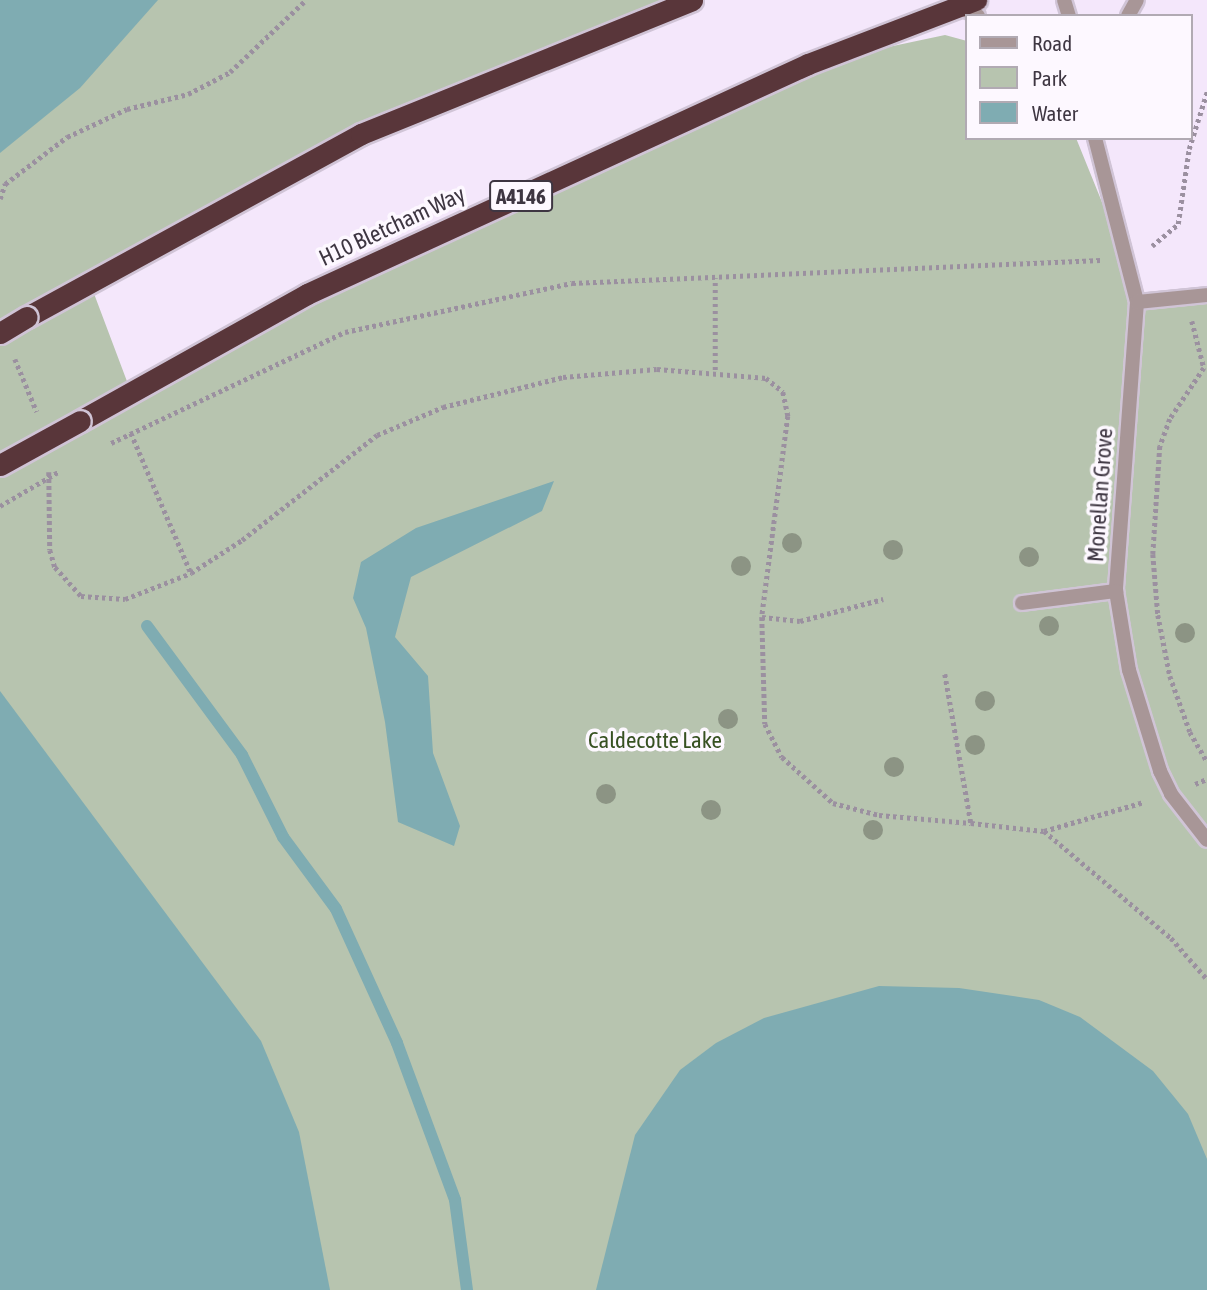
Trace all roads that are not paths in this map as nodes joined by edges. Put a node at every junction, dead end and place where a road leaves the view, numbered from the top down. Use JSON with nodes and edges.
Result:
{"nodes":[{"id":1,"x":692,"y":0,"type":"edge"},
{"id":2,"x":966,"y":3,"type":"edge"},
{"id":3,"x":1095,"y":140,"type":"edge"},
{"id":4,"x":1207,"y":295,"type":"edge"},
{"id":5,"x":1137,"y":302,"type":"junction"},
{"id":6,"x":5,"y":339,"type":"edge"},
{"id":7,"x":0,"y":465,"type":"edge"},
{"id":8,"x":1116,"y":591,"type":"junction"},
{"id":9,"x":1022,"y":603,"type":"dead end"},
{"id":10,"x":1207,"y":840,"type":"edge"}],
"edges":[{"from":1,"to":6,"type":"highway","bridge":true},
{"from":2,"to":7,"type":"highway","name":"H10 Bletcham Way","number":"A4146","bridge":true},
{"from":3,"to":5,"type":"street","name":"Monellan Grove"},
{"from":4,"to":5,"type":"street"},
{"from":5,"to":8,"type":"street","name":"Monellan Grove"},
{"from":8,"to":9,"type":"street"},
{"from":8,"to":10,"type":"street","name":"Monellan Grove"}]}
